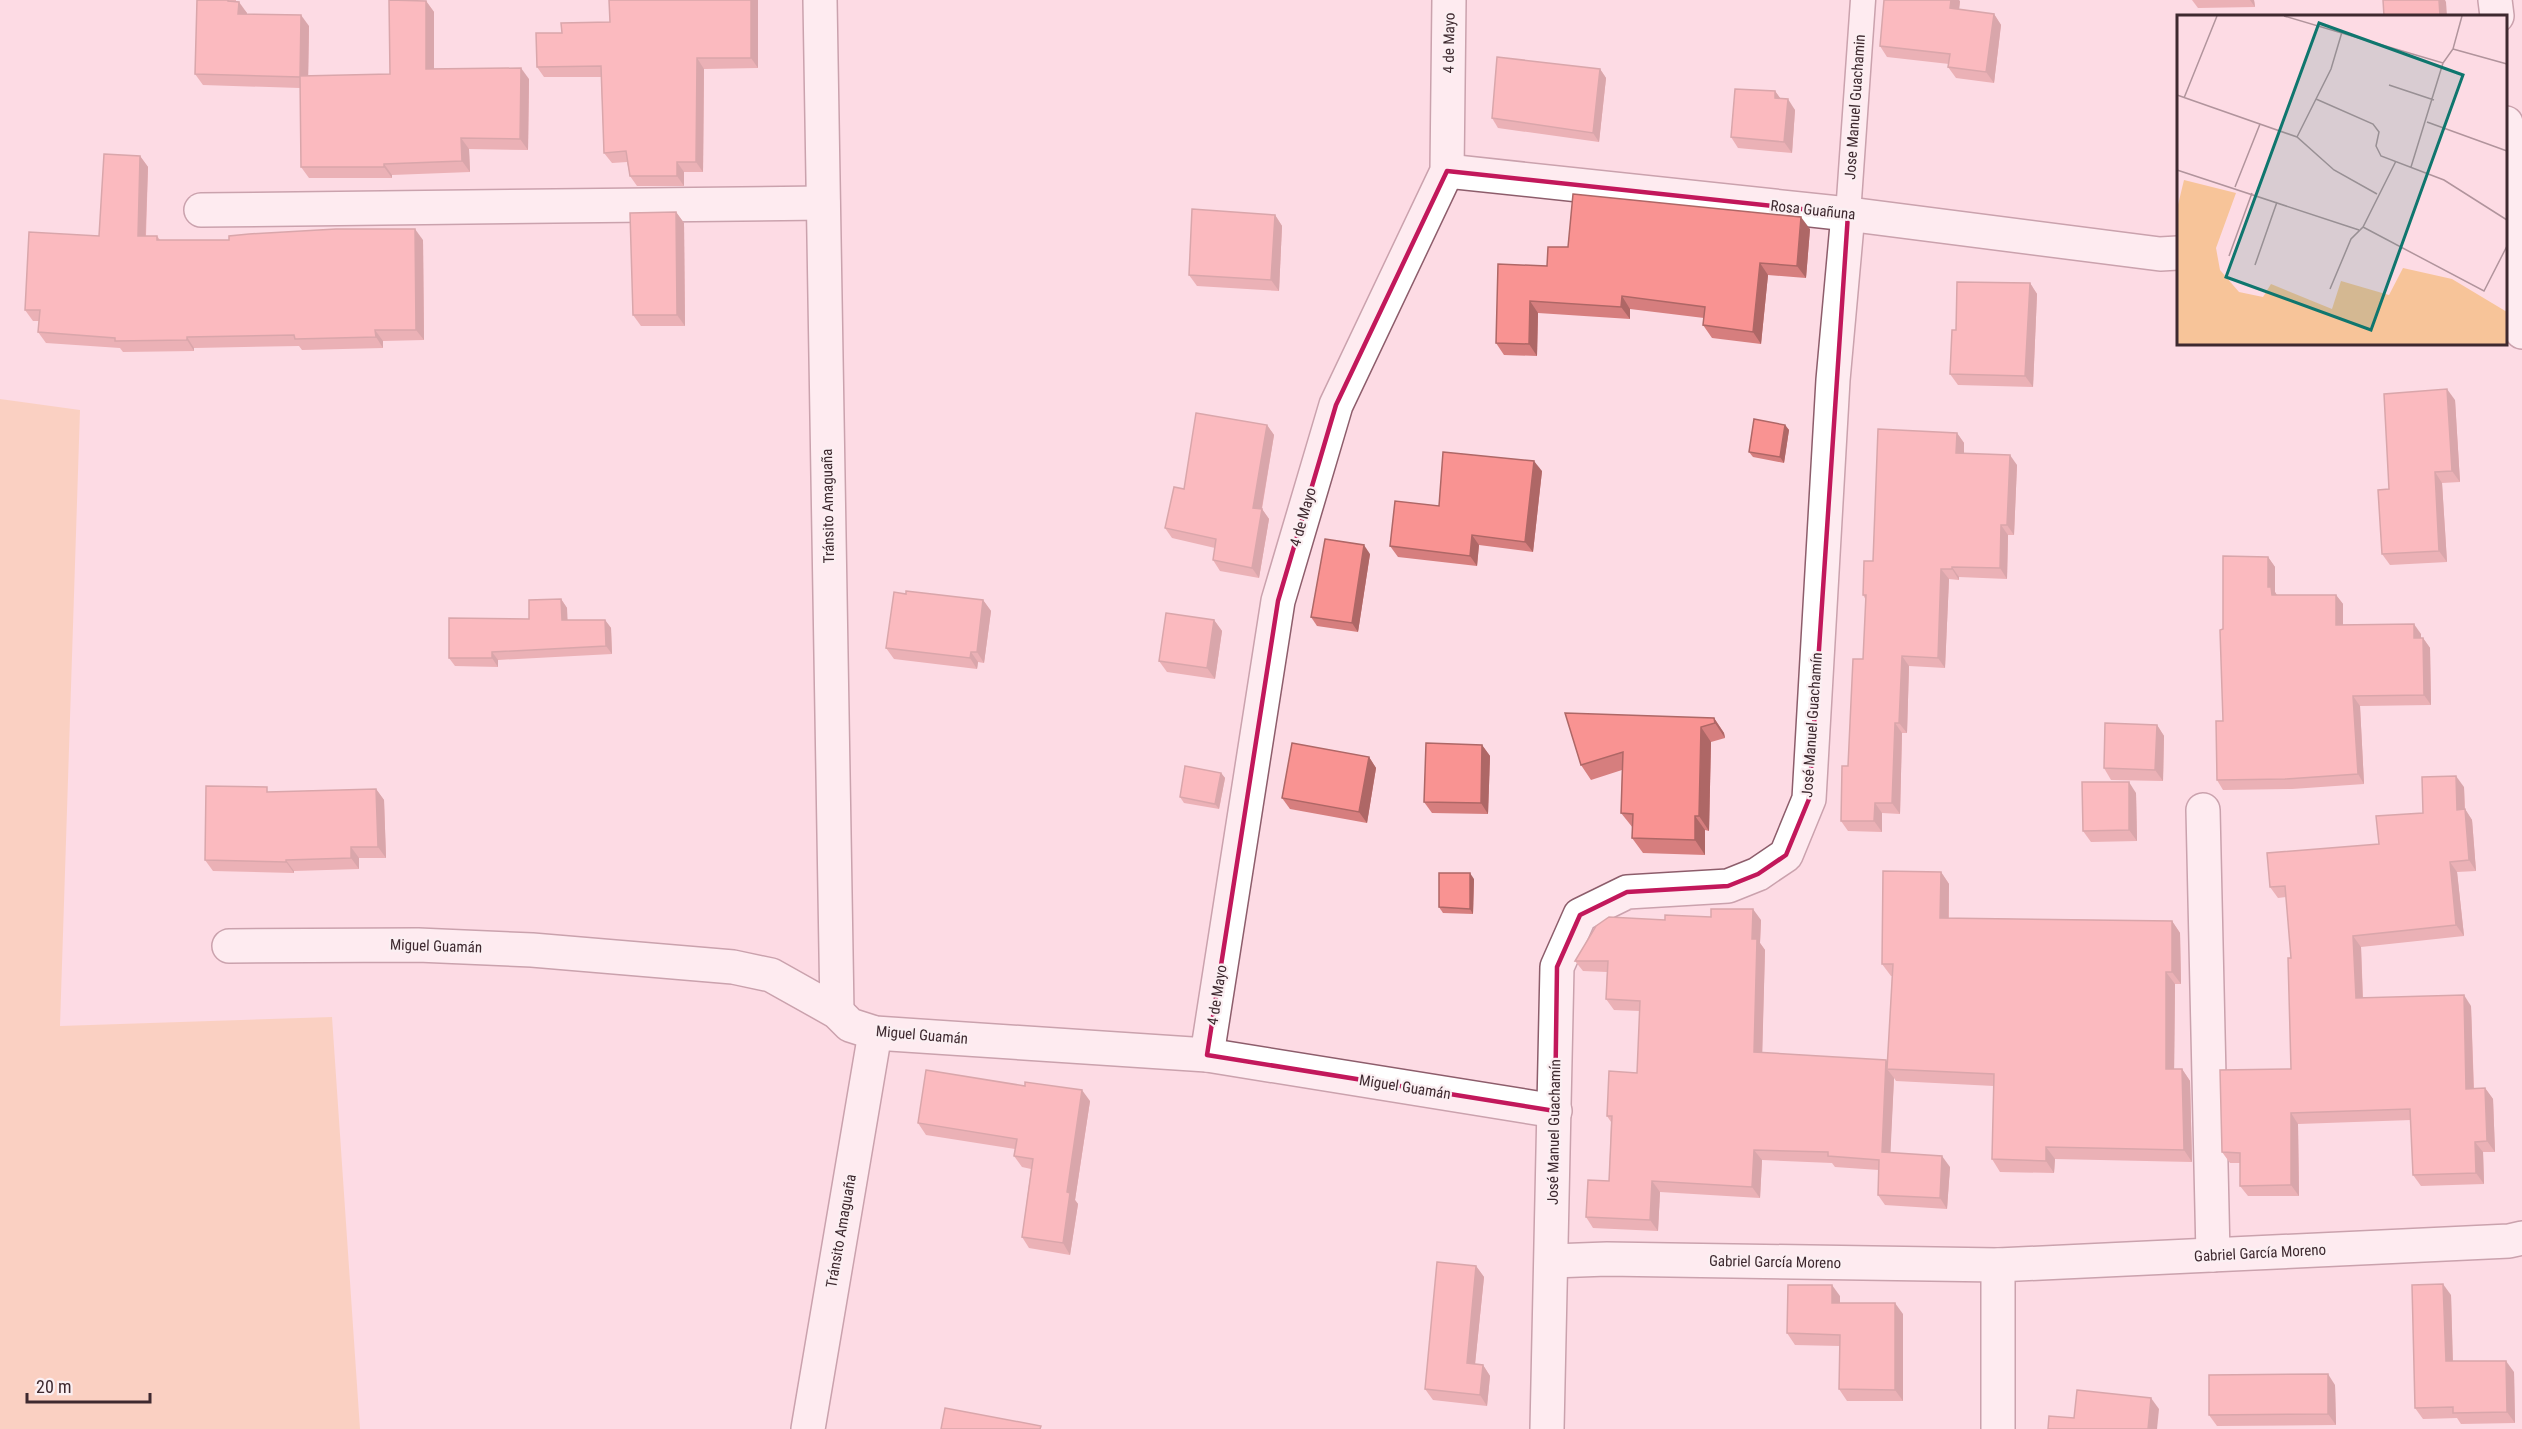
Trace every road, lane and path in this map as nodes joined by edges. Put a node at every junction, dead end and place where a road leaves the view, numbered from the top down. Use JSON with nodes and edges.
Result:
{"nodes":[{"id":1,"x":820,"y":0,"type":"edge"},
{"id":2,"x":1449,"y":0,"type":"edge"},
{"id":3,"x":1863,"y":0,"type":"edge"},
{"id":4,"x":2495,"y":0,"type":"edge"},
{"id":5,"x":2497,"y":15,"type":"edge"},
{"id":6,"x":2512,"y":139,"type":"edge"},
{"id":7,"x":1447,"y":171,"type":"junction"},
{"id":8,"x":824,"y":203,"type":"junction"},
{"id":9,"x":201,"y":210,"type":"dead end"},
{"id":10,"x":1848,"y":214,"type":"junction"},
{"id":11,"x":2510,"y":235,"type":"edge"},
{"id":12,"x":2177,"y":253,"type":"edge"},
{"id":13,"x":2522,"y":332,"type":"edge"},
{"id":14,"x":2203,"y":810,"type":"dead end"},
{"id":15,"x":229,"y":946,"type":"dead end"},
{"id":16,"x":837,"y":1012,"type":"junction"},
{"id":17,"x":875,"y":1033,"type":"junction"},
{"id":18,"x":1207,"y":1055,"type":"junction"},
{"id":19,"x":1555,"y":1111,"type":"junction"},
{"id":20,"x":2522,"y":1238,"type":"edge"},
{"id":21,"x":2213,"y":1255,"type":"junction"},
{"id":22,"x":1552,"y":1261,"type":"junction"},
{"id":23,"x":1998,"y":1265,"type":"junction"},
{"id":24,"x":808,"y":1429,"type":"edge"},
{"id":25,"x":1547,"y":1429,"type":"edge"},
{"id":26,"x":1998,"y":1429,"type":"edge"}],
"edges":[{"from":1,"to":8,"type":"street","name":"Tránsito Amaguaña"},
{"from":2,"to":7,"type":"street","name":"4 de Mayo"},
{"from":3,"to":10,"type":"lane","name":"Jose Manuel Guachamin"},
{"from":4,"to":5,"type":"street"},
{"from":6,"to":11,"type":"street"},
{"from":7,"to":10,"type":"street","name":"Rosa Guañuna"},
{"from":7,"to":18,"type":"street","name":"4 de Mayo"},
{"from":8,"to":9,"type":"street"},
{"from":8,"to":16,"type":"street","name":"Tránsito Amaguaña"},
{"from":10,"to":12,"type":"street","name":"Rosa Guañuna"},
{"from":10,"to":19,"type":"street","name":"José Manuel Guachamín"},
{"from":11,"to":13,"type":"street"},
{"from":14,"to":21,"type":"street"},
{"from":15,"to":16,"type":"street","name":"Miguel Guamán"},
{"from":16,"to":17,"type":"street","name":"Miguel Guamán"},
{"from":17,"to":18,"type":"street","name":"Miguel Guamán"},
{"from":17,"to":24,"type":"street","name":"Tránsito Amaguaña"},
{"from":18,"to":19,"type":"street","name":"Miguel Guamán"},
{"from":19,"to":22,"type":"street","name":"José Manuel Guachamín"},
{"from":20,"to":21,"type":"street","name":"Gabriel García Moreno"},
{"from":21,"to":23,"type":"street","name":"Gabriel García Moreno"},
{"from":22,"to":23,"type":"street","name":"Gabriel García Moreno"},
{"from":22,"to":25,"type":"street","name":"José Manuel Guachamín"},
{"from":23,"to":26,"type":"street"}]}
